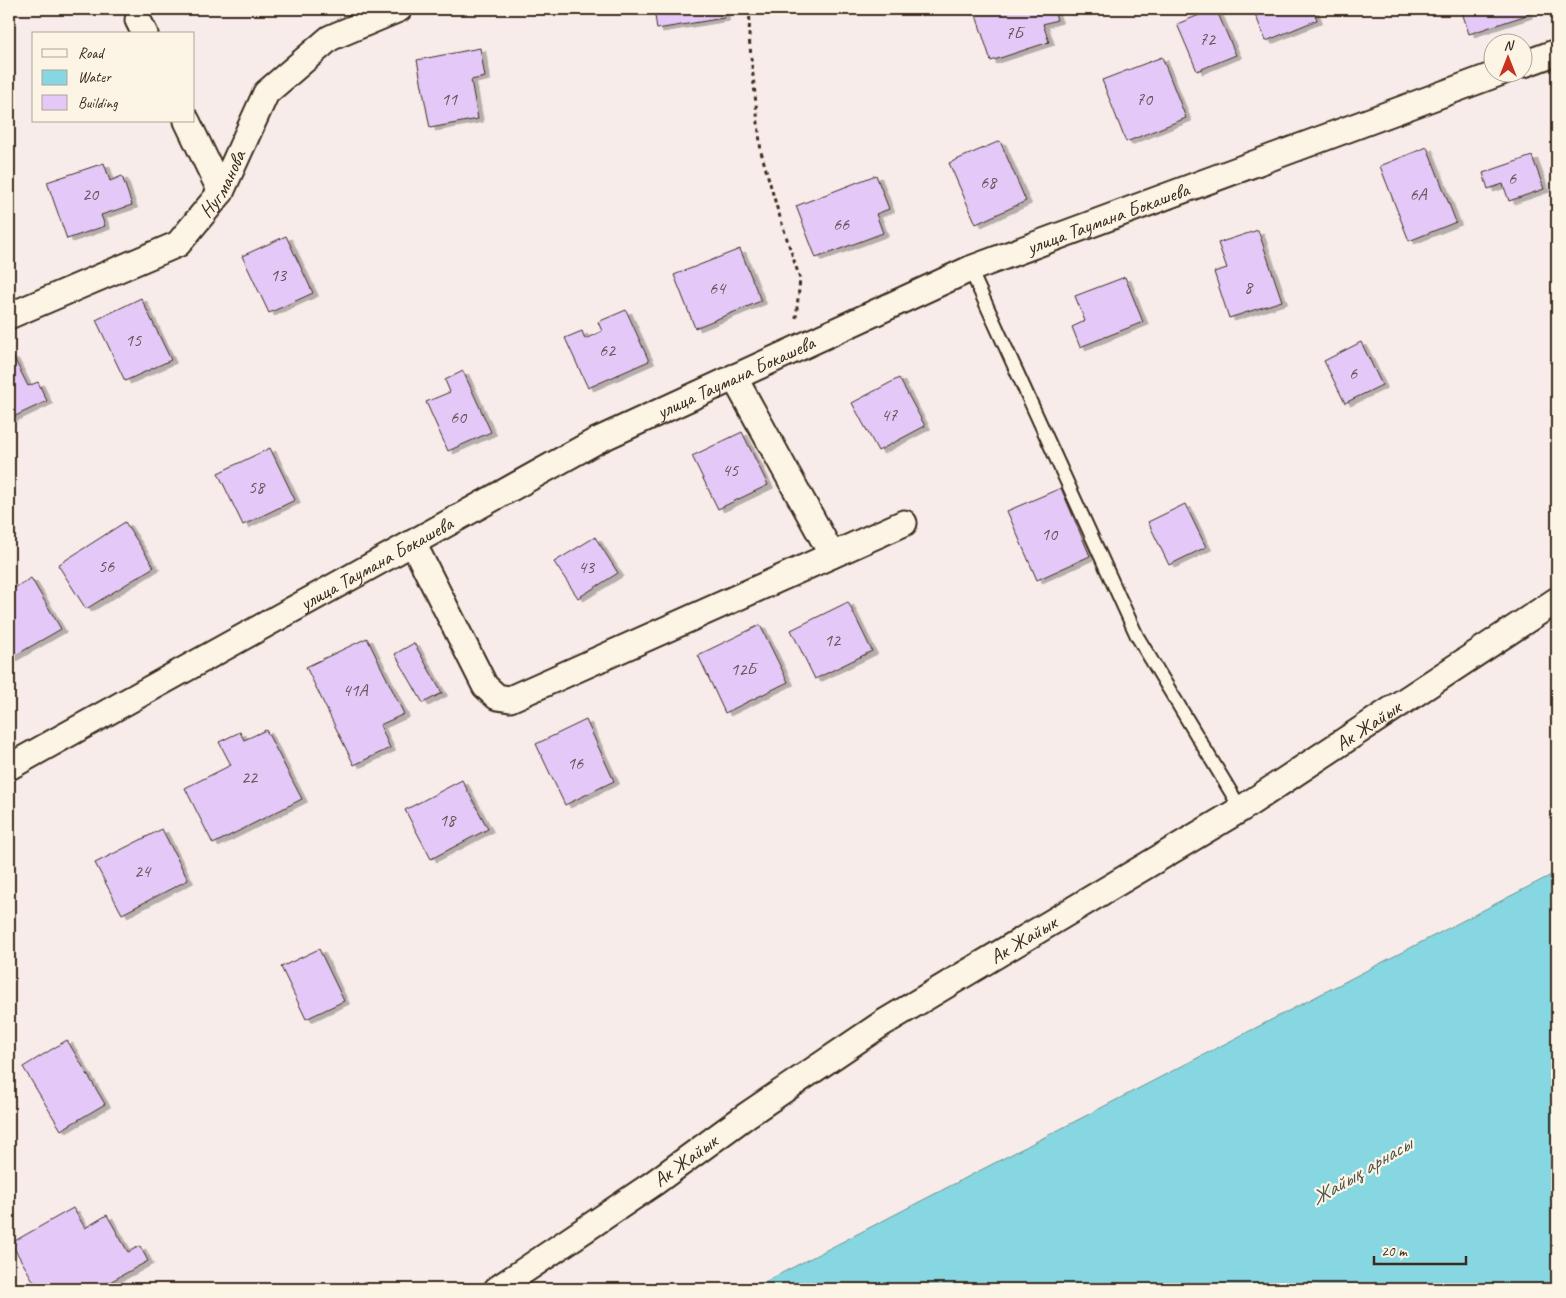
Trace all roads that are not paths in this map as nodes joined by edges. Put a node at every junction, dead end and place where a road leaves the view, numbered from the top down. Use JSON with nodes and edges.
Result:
{"nodes":[{"id":1,"x":399,"y":9,"type":"edge"},
{"id":2,"x":1557,"y":52,"type":"edge"},
{"id":3,"x":1534,"y":60,"type":"edge"},
{"id":4,"x":1484,"y":79,"type":"edge"},
{"id":5,"x":187,"y":122,"type":"edge"},
{"id":6,"x":221,"y":192,"type":"junction"},
{"id":7,"x":970,"y":269,"type":"junction"},
{"id":8,"x":9,"y":316,"type":"edge"},
{"id":9,"x":734,"y":377,"type":"junction"},
{"id":10,"x":904,"y":523,"type":"dead end"},
{"id":11,"x":413,"y":543,"type":"junction"},
{"id":12,"x":832,"y":555,"type":"junction"},
{"id":13,"x":1557,"y":600,"type":"edge"},
{"id":14,"x":9,"y":767,"type":"edge"},
{"id":15,"x":1241,"y":810,"type":"junction"},
{"id":16,"x":497,"y":1289,"type":"edge"}],
"edges":[{"from":1,"to":6,"type":"street","name":"Нугманова"},
{"from":2,"to":3,"type":"street"},
{"from":4,"to":7,"type":"street","name":"улица Таумана Бокашева"},
{"from":5,"to":6,"type":"street"},
{"from":6,"to":8,"type":"street","name":"Нугманова"},
{"from":7,"to":9,"type":"street","name":"улица Таумана Бокашева"},
{"from":7,"to":15,"type":"lane"},
{"from":9,"to":11,"type":"street","name":"улица Таумана Бокашева"},
{"from":9,"to":12,"type":"street"},
{"from":10,"to":12,"type":"street"},
{"from":11,"to":12,"type":"street"},
{"from":11,"to":14,"type":"street","name":"улица Таумана Бокашева"},
{"from":13,"to":15,"type":"street","name":"Ак Жайык"},
{"from":15,"to":16,"type":"street","name":"Ак Жайык"}]}
